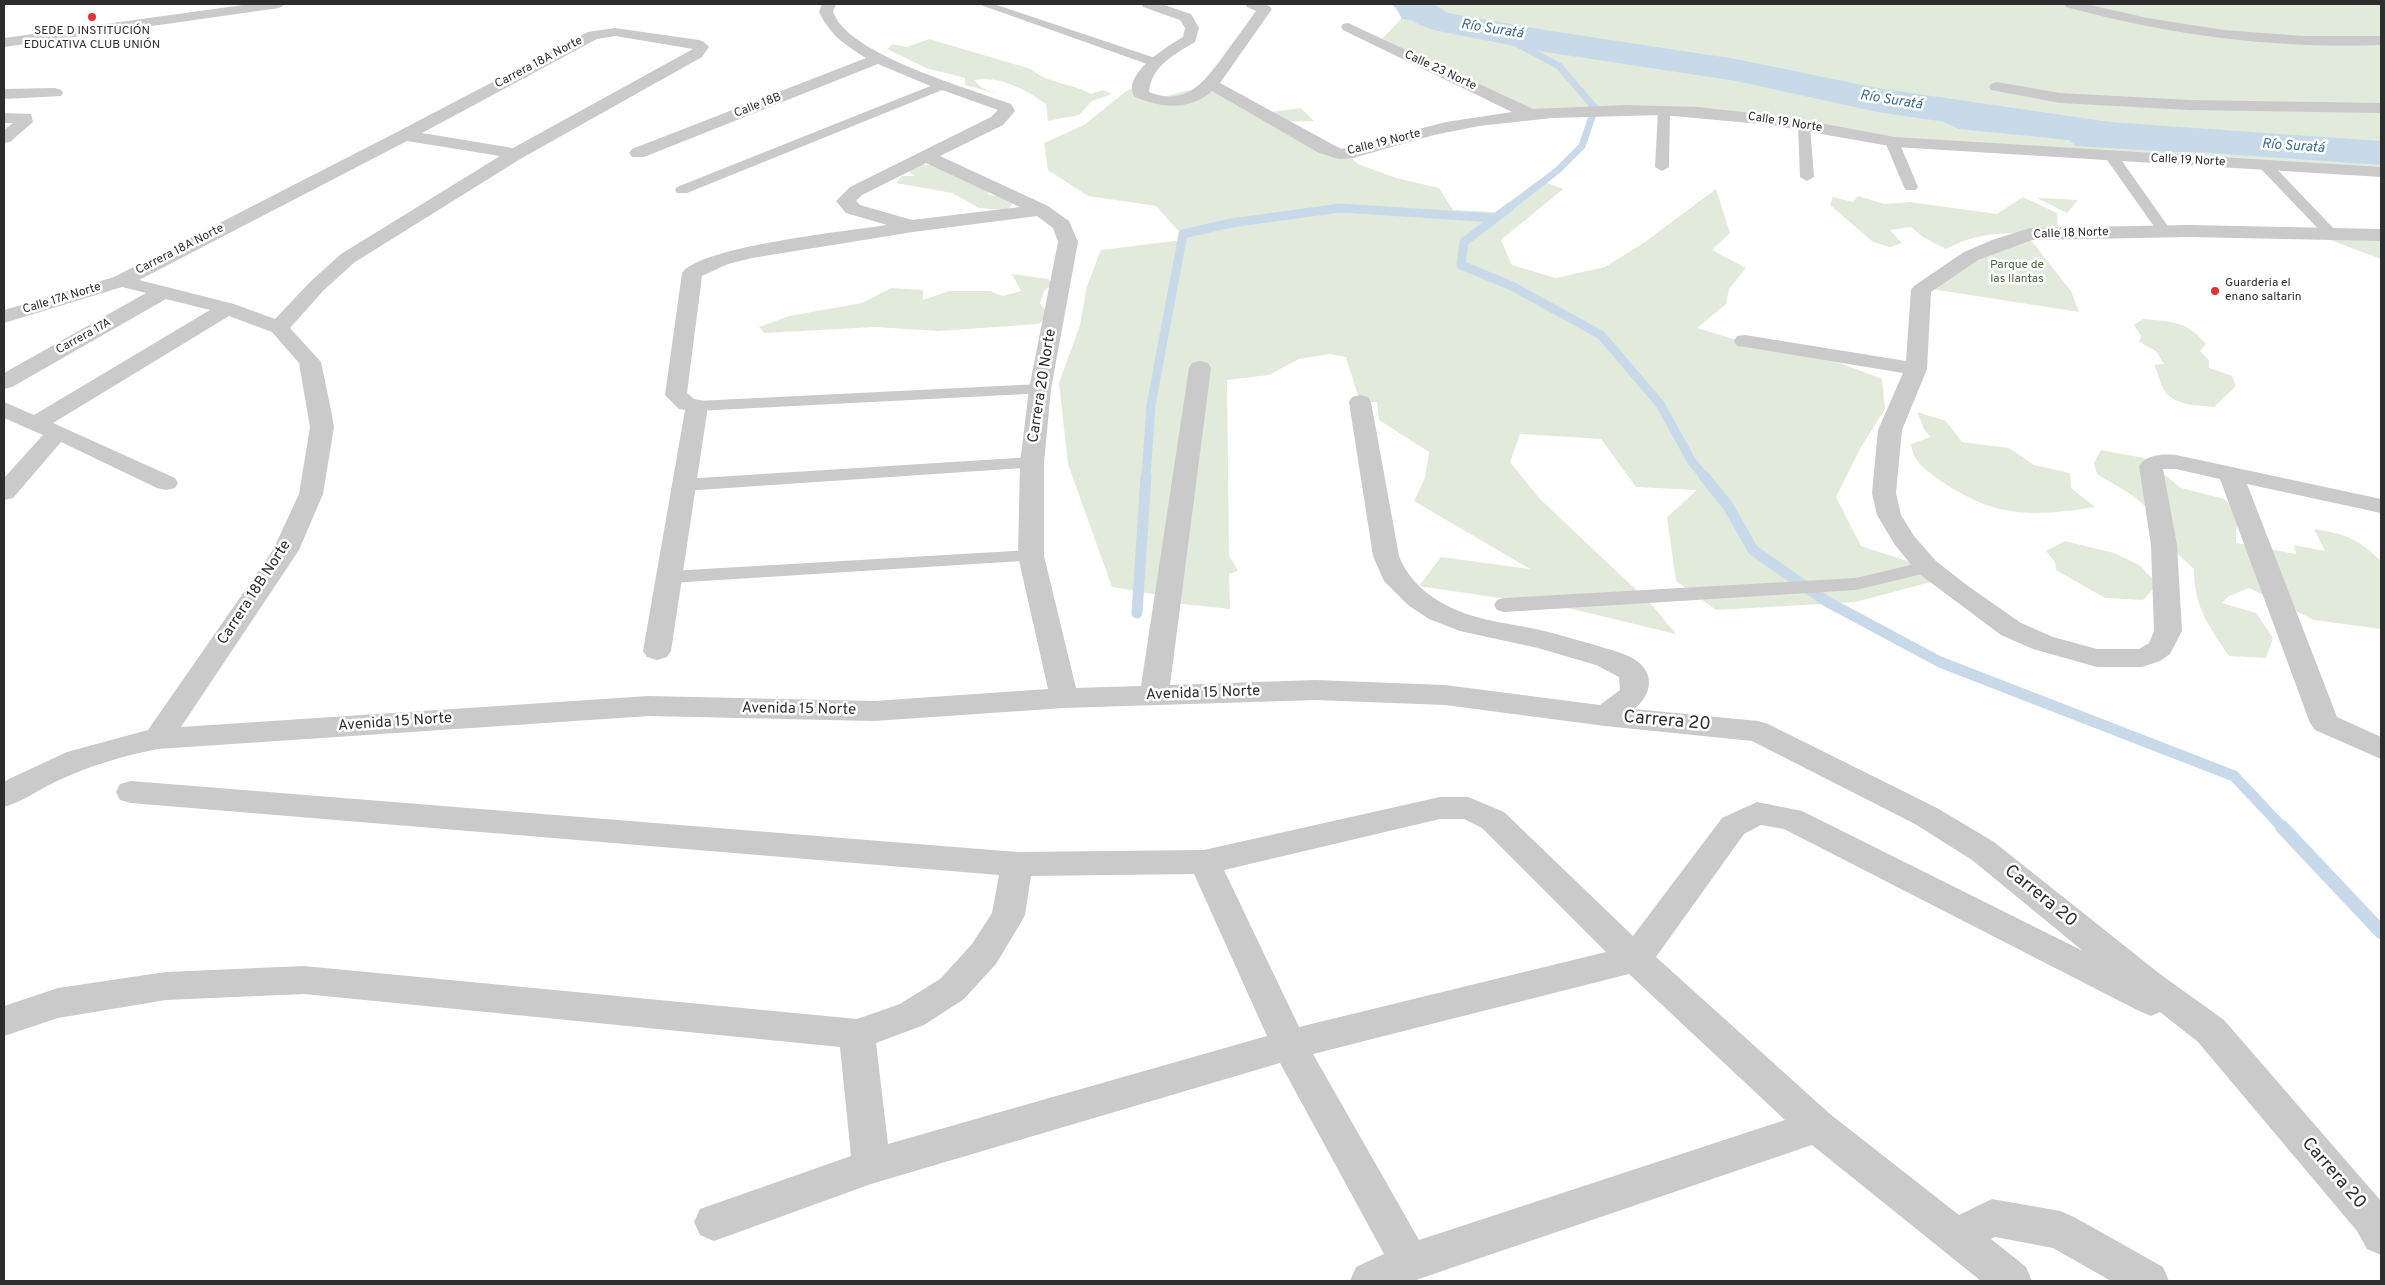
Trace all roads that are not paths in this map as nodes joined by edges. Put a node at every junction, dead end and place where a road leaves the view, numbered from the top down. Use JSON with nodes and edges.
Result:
{"nodes":[{"id":1,"x":278,"y":4,"type":"edge"},
{"id":2,"x":829,"y":4,"type":"edge"},
{"id":3,"x":984,"y":4,"type":"edge"},
{"id":4,"x":1148,"y":4,"type":"edge"},
{"id":5,"x":2071,"y":4,"type":"edge"},
{"id":6,"x":1258,"y":6,"type":"edge"},
{"id":7,"x":1348,"y":28,"type":"dead end"},
{"id":8,"x":2381,"y":41,"type":"edge"},
{"id":9,"x":4,"y":44,"type":"edge"},
{"id":10,"x":877,"y":59,"type":"junction"},
{"id":11,"x":1154,"y":62,"type":"junction"},
{"id":12,"x":1210,"y":84,"type":"junction"},
{"id":13,"x":943,"y":85,"type":"junction"},
{"id":14,"x":1997,"y":87,"type":"dead end"},
{"id":15,"x":55,"y":93,"type":"dead end"},
{"id":16,"x":4,"y":94,"type":"edge"},
{"id":17,"x":2381,"y":108,"type":"edge"},
{"id":18,"x":1664,"y":111,"type":"junction"},
{"id":19,"x":1532,"y":115,"type":"junction"},
{"id":20,"x":4,"y":118,"type":"edge"},
{"id":21,"x":1804,"y":126,"type":"junction"},
{"id":22,"x":405,"y":135,"type":"junction"},
{"id":23,"x":4,"y":138,"type":"edge"},
{"id":24,"x":1892,"y":142,"type":"junction"},
{"id":25,"x":638,"y":152,"type":"dead end"},
{"id":26,"x":516,"y":154,"type":"junction"},
{"id":27,"x":925,"y":156,"type":"junction"},
{"id":28,"x":2112,"y":157,"type":"junction"},
{"id":29,"x":2266,"y":166,"type":"junction"},
{"id":30,"x":1662,"y":167,"type":"dead end"},
{"id":31,"x":2381,"y":172,"type":"edge"},
{"id":32,"x":1807,"y":177,"type":"dead end"},
{"id":33,"x":1911,"y":187,"type":"dead end"},
{"id":34,"x":682,"y":190,"type":"dead end"},
{"id":35,"x":1041,"y":210,"type":"junction"},
{"id":36,"x":912,"y":226,"type":"junction"},
{"id":37,"x":2166,"y":232,"type":"junction"},
{"id":38,"x":2332,"y":235,"type":"junction"},
{"id":39,"x":2381,"y":235,"type":"edge"},
{"id":40,"x":120,"y":281,"type":"junction"},
{"id":41,"x":164,"y":292,"type":"junction"},
{"id":42,"x":227,"y":308,"type":"junction"},
{"id":43,"x":4,"y":316,"type":"edge"},
{"id":44,"x":279,"y":328,"type":"junction"},
{"id":45,"x":1745,"y":341,"type":"dead end"},
{"id":46,"x":1200,"y":368,"type":"dead end"},
{"id":47,"x":1916,"y":370,"type":"junction"},
{"id":48,"x":4,"y":382,"type":"edge"},
{"id":49,"x":1040,"y":389,"type":"junction"},
{"id":50,"x":1360,"y":402,"type":"dead end"},
{"id":51,"x":697,"y":406,"type":"junction"},
{"id":52,"x":4,"y":408,"type":"edge"},
{"id":53,"x":35,"y":424,"type":"junction"},
{"id":54,"x":58,"y":432,"type":"junction"},
{"id":55,"x":1032,"y":463,"type":"junction"},
{"id":56,"x":2230,"y":472,"type":"junction"},
{"id":57,"x":166,"y":483,"type":"dead end"},
{"id":58,"x":683,"y":485,"type":"junction"},
{"id":59,"x":4,"y":494,"type":"edge"},
{"id":60,"x":2381,"y":506,"type":"edge"},
{"id":61,"x":1031,"y":556,"type":"junction"},
{"id":62,"x":1927,"y":567,"type":"junction"},
{"id":63,"x":671,"y":577,"type":"junction"},
{"id":64,"x":1504,"y":605,"type":"dead end"},
{"id":65,"x":657,"y":651,"type":"dead end"},
{"id":66,"x":1154,"y":696,"type":"junction"},
{"id":67,"x":1064,"y":698,"type":"junction"},
{"id":68,"x":1605,"y":716,"type":"junction"},
{"id":69,"x":158,"y":739,"type":"junction"},
{"id":70,"x":2381,"y":750,"type":"edge"},
{"id":71,"x":131,"y":792,"type":"dead end"},
{"id":72,"x":4,"y":796,"type":"edge"},
{"id":73,"x":1204,"y":862,"type":"junction"},
{"id":74,"x":1017,"y":864,"type":"junction"},
{"id":75,"x":1635,"y":959,"type":"junction"},
{"id":76,"x":4,"y":1021,"type":"edge"},
{"id":77,"x":2211,"y":1031,"type":"junction"},
{"id":78,"x":857,"y":1034,"type":"junction"},
{"id":79,"x":1289,"y":1045,"type":"junction"},
{"id":80,"x":1817,"y":1126,"type":"junction"},
{"id":81,"x":871,"y":1166,"type":"junction"},
{"id":82,"x":714,"y":1222,"type":"dead end"},
{"id":83,"x":2381,"y":1236,"type":"edge"},
{"id":84,"x":1957,"y":1237,"type":"junction"},
{"id":85,"x":1410,"y":1262,"type":"junction"},
{"id":86,"x":1370,"y":1281,"type":"edge"},
{"id":87,"x":2012,"y":1281,"type":"edge"},
{"id":88,"x":2149,"y":1281,"type":"edge"}],
"edges":[{"from":1,"to":9,"type":"street"},
{"from":2,"to":10,"type":"street"},
{"from":3,"to":11,"type":"lane"},
{"from":4,"to":11,"type":"street"},
{"from":5,"to":8,"type":"street"},
{"from":6,"to":12,"type":"street"},
{"from":7,"to":19,"type":"street","name":"Calle 23 Norte"},
{"from":10,"to":13,"type":"street"},
{"from":10,"to":25,"type":"street","name":"Calle 18B"},
{"from":11,"to":12,"type":"street"},
{"from":12,"to":19,"type":"street","name":"Calle 19 Norte"},
{"from":13,"to":27,"type":"street"},
{"from":13,"to":34,"type":"lane"},
{"from":14,"to":17,"type":"street"},
{"from":15,"to":16,"type":"street"},
{"from":18,"to":19,"type":"street","name":"Calle 19 Norte"},
{"from":18,"to":21,"type":"street","name":"Calle 19 Norte"},
{"from":18,"to":30,"type":"lane"},
{"from":20,"to":23,"type":"street"},
{"from":21,"to":24,"type":"street","name":"Calle 19 Norte"},
{"from":21,"to":32,"type":"lane"},
{"from":22,"to":26,"type":"street"},
{"from":22,"to":26,"type":"street","name":"Carrera 18A Norte"},
{"from":22,"to":40,"type":"street","name":"Carrera 18A Norte"},
{"from":24,"to":28,"type":"street","name":"Calle 19 Norte"},
{"from":24,"to":33,"type":"lane"},
{"from":26,"to":44,"type":"street","name":"Carrera 18A Norte"},
{"from":27,"to":35,"type":"street","name":"Carrera 20 Norte"},
{"from":27,"to":36,"type":"street"},
{"from":28,"to":29,"type":"street","name":"Calle 19 Norte"},
{"from":28,"to":37,"type":"lane"},
{"from":29,"to":31,"type":"street","name":"Calle 19 Norte"},
{"from":29,"to":38,"type":"lane"},
{"from":35,"to":36,"type":"street"},
{"from":35,"to":49,"type":"street","name":"Carrera 20 Norte"},
{"from":36,"to":51,"type":"street"},
{"from":37,"to":38,"type":"street","name":"Calle 18 Norte"},
{"from":37,"to":47,"type":"street","name":"Calle 18 Norte"},
{"from":38,"to":39,"type":"street","name":"Calle 18 Norte"},
{"from":40,"to":41,"type":"street"},
{"from":40,"to":43,"type":"street","name":"Calle 17A Norte"},
{"from":41,"to":42,"type":"street"},
{"from":41,"to":48,"type":"street","name":"Carrera 17A"},
{"from":42,"to":44,"type":"street"},
{"from":42,"to":53,"type":"street"},
{"from":44,"to":69,"type":"street","name":"Carrera 18B Norte"},
{"from":45,"to":47,"type":"street"},
{"from":46,"to":66,"type":"street"},
{"from":47,"to":62,"type":"street","name":"Calle 18 Norte"},
{"from":49,"to":51,"type":"lane"},
{"from":49,"to":55,"type":"street","name":"Carrera 20 Norte"},
{"from":50,"to":68,"type":"street"},
{"from":51,"to":58,"type":"street"},
{"from":52,"to":53,"type":"street"},
{"from":53,"to":54,"type":"street"},
{"from":54,"to":57,"type":"street"},
{"from":54,"to":59,"type":"street"},
{"from":55,"to":58,"type":"lane"},
{"from":55,"to":61,"type":"street","name":"Carrera 20 Norte"},
{"from":56,"to":60,"type":"street"},
{"from":56,"to":62,"type":"street","name":"Calle 18 Norte"},
{"from":56,"to":70,"type":"street"},
{"from":58,"to":63,"type":"street"},
{"from":61,"to":63,"type":"lane"},
{"from":61,"to":67,"type":"street","name":"Carrera 20 Norte"},
{"from":62,"to":64,"type":"lane"},
{"from":63,"to":65,"type":"street"},
{"from":66,"to":67,"type":"street","name":"Avenida 15 Norte"},
{"from":66,"to":68,"type":"street","name":"Avenida 15 Norte"},
{"from":67,"to":69,"type":"street","name":"Avenida 15 Norte"},
{"from":68,"to":77,"type":"street","name":"Carrera 20"},
{"from":69,"to":72,"type":"street","name":"Avenida 15 Norte"},
{"from":71,"to":74,"type":"street"},
{"from":73,"to":74,"type":"street"},
{"from":73,"to":75,"type":"street"},
{"from":73,"to":79,"type":"street"},
{"from":74,"to":78,"type":"street"},
{"from":75,"to":77,"type":"street"},
{"from":75,"to":79,"type":"street"},
{"from":75,"to":80,"type":"street"},
{"from":76,"to":78,"type":"street"},
{"from":77,"to":83,"type":"street","name":"Carrera 20"},
{"from":78,"to":81,"type":"street"},
{"from":79,"to":81,"type":"street"},
{"from":79,"to":85,"type":"street"},
{"from":80,"to":84,"type":"street"},
{"from":80,"to":85,"type":"street"},
{"from":81,"to":82,"type":"street"},
{"from":84,"to":87,"type":"street"},
{"from":84,"to":88,"type":"street"},
{"from":85,"to":86,"type":"street"}]}
